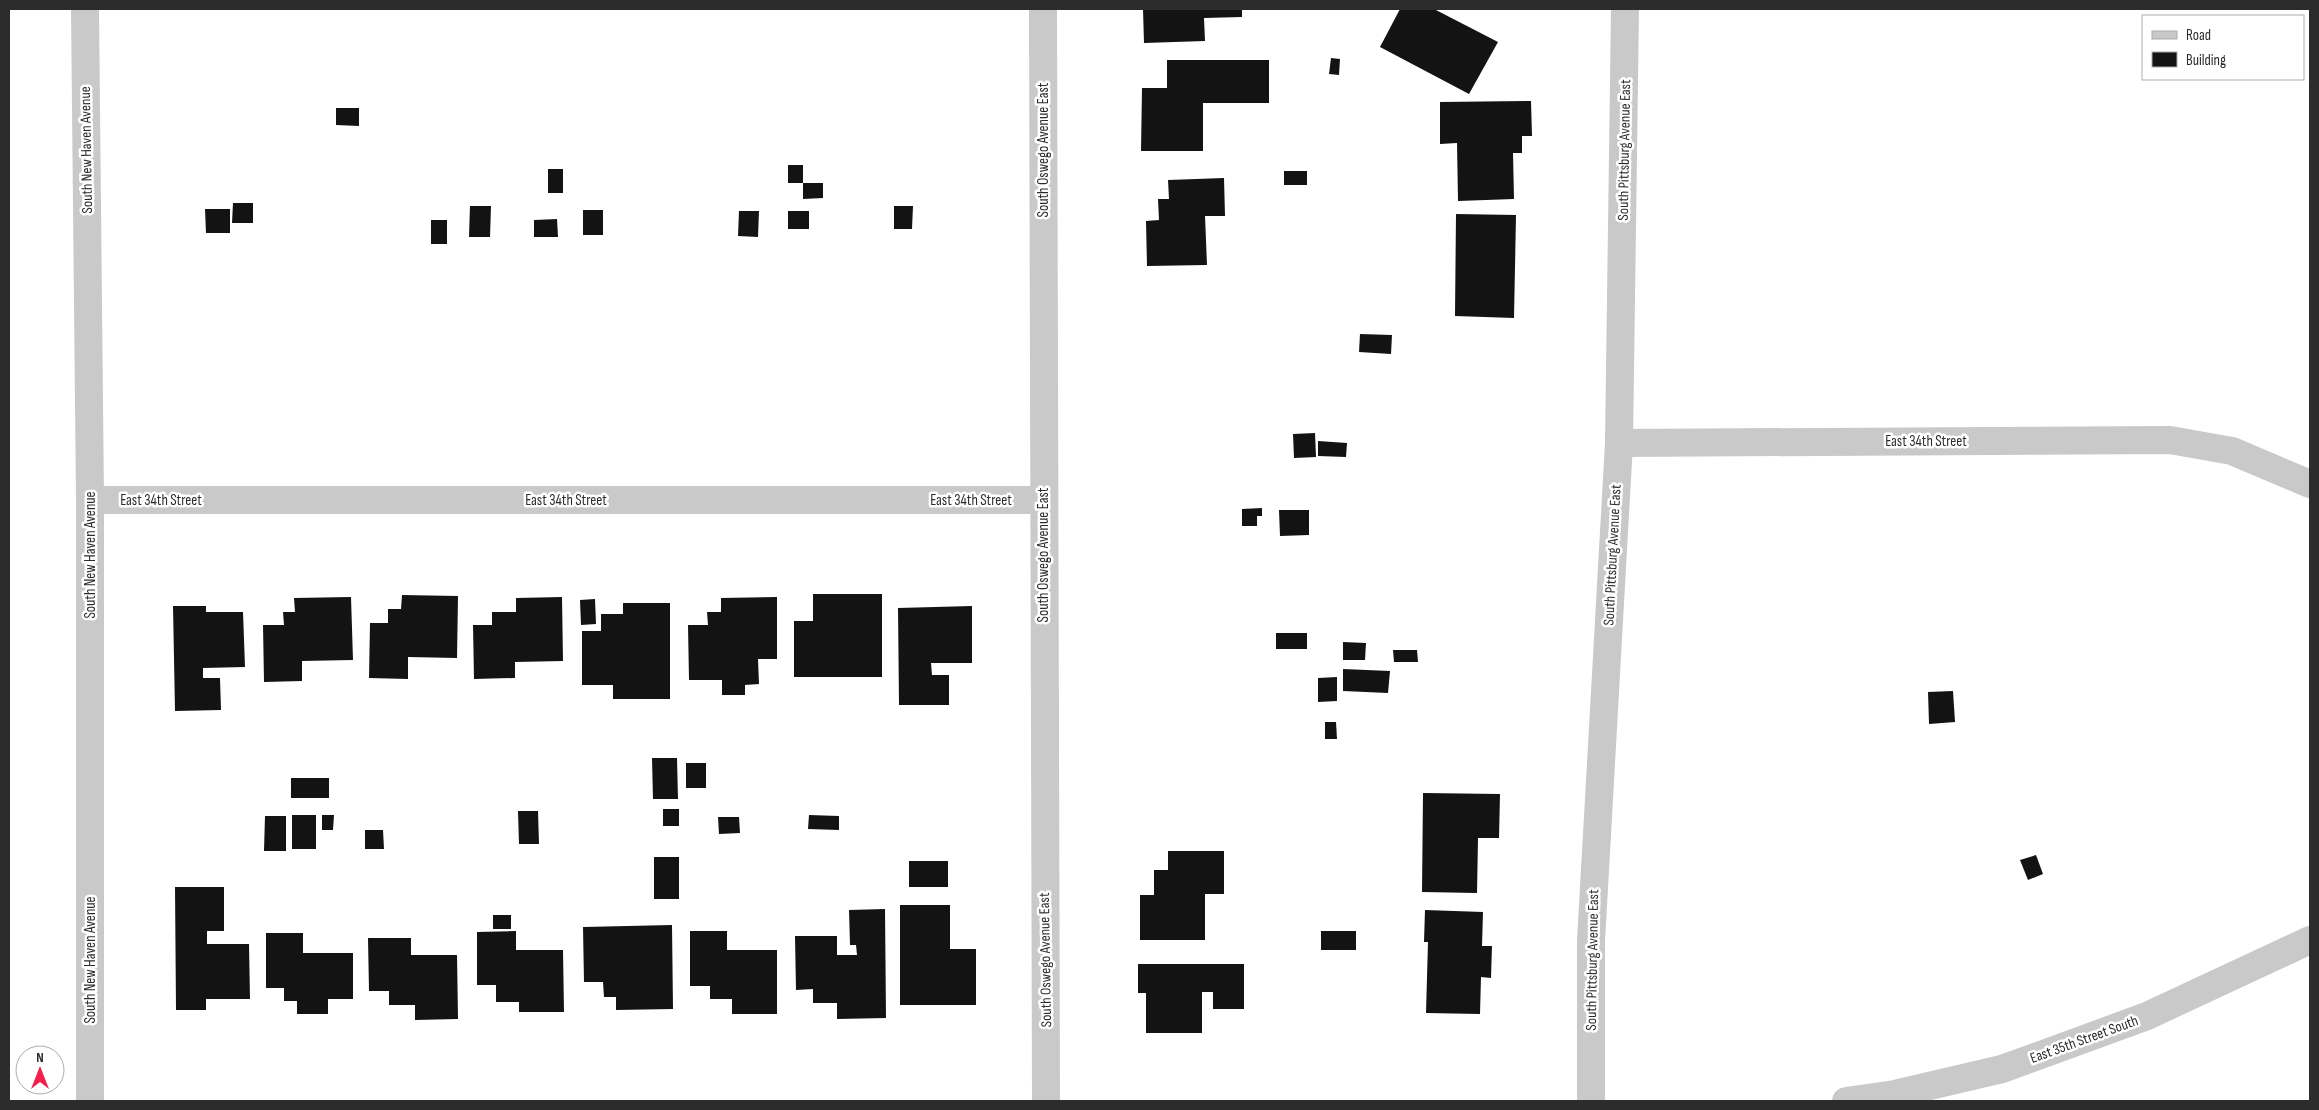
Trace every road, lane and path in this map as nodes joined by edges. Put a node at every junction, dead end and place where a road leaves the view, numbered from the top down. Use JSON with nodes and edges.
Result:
{"nodes":[{"id":1,"x":85,"y":9,"type":"edge"},
{"id":2,"x":1042,"y":9,"type":"edge"},
{"id":3,"x":1625,"y":9,"type":"edge"},
{"id":4,"x":1619,"y":443,"type":"junction"},
{"id":5,"x":2310,"y":484,"type":"edge"},
{"id":6,"x":90,"y":500,"type":"junction"},
{"id":7,"x":1043,"y":500,"type":"junction"},
{"id":8,"x":2310,"y":940,"type":"edge"},
{"id":9,"x":90,"y":1101,"type":"edge"},
{"id":10,"x":1046,"y":1101,"type":"edge"},
{"id":11,"x":1592,"y":1101,"type":"edge"},
{"id":12,"x":1846,"y":1101,"type":"edge"}],
"edges":[{"from":1,"to":6,"type":"street","name":"South New Haven Avenue"},
{"from":2,"to":7,"type":"street","name":"South Oswego Avenue East"},
{"from":3,"to":4,"type":"street","name":"South Pittsburg Avenue East"},
{"from":4,"to":5,"type":"street","name":"East 34th Street"},
{"from":4,"to":11,"type":"street","name":"South Pittsburg Avenue East"},
{"from":6,"to":7,"type":"street","name":"East 34th Street"},
{"from":6,"to":9,"type":"street","name":"South New Haven Avenue"},
{"from":7,"to":10,"type":"street","name":"South Oswego Avenue East"},
{"from":8,"to":12,"type":"street","name":"East 35th Street South"}]}
